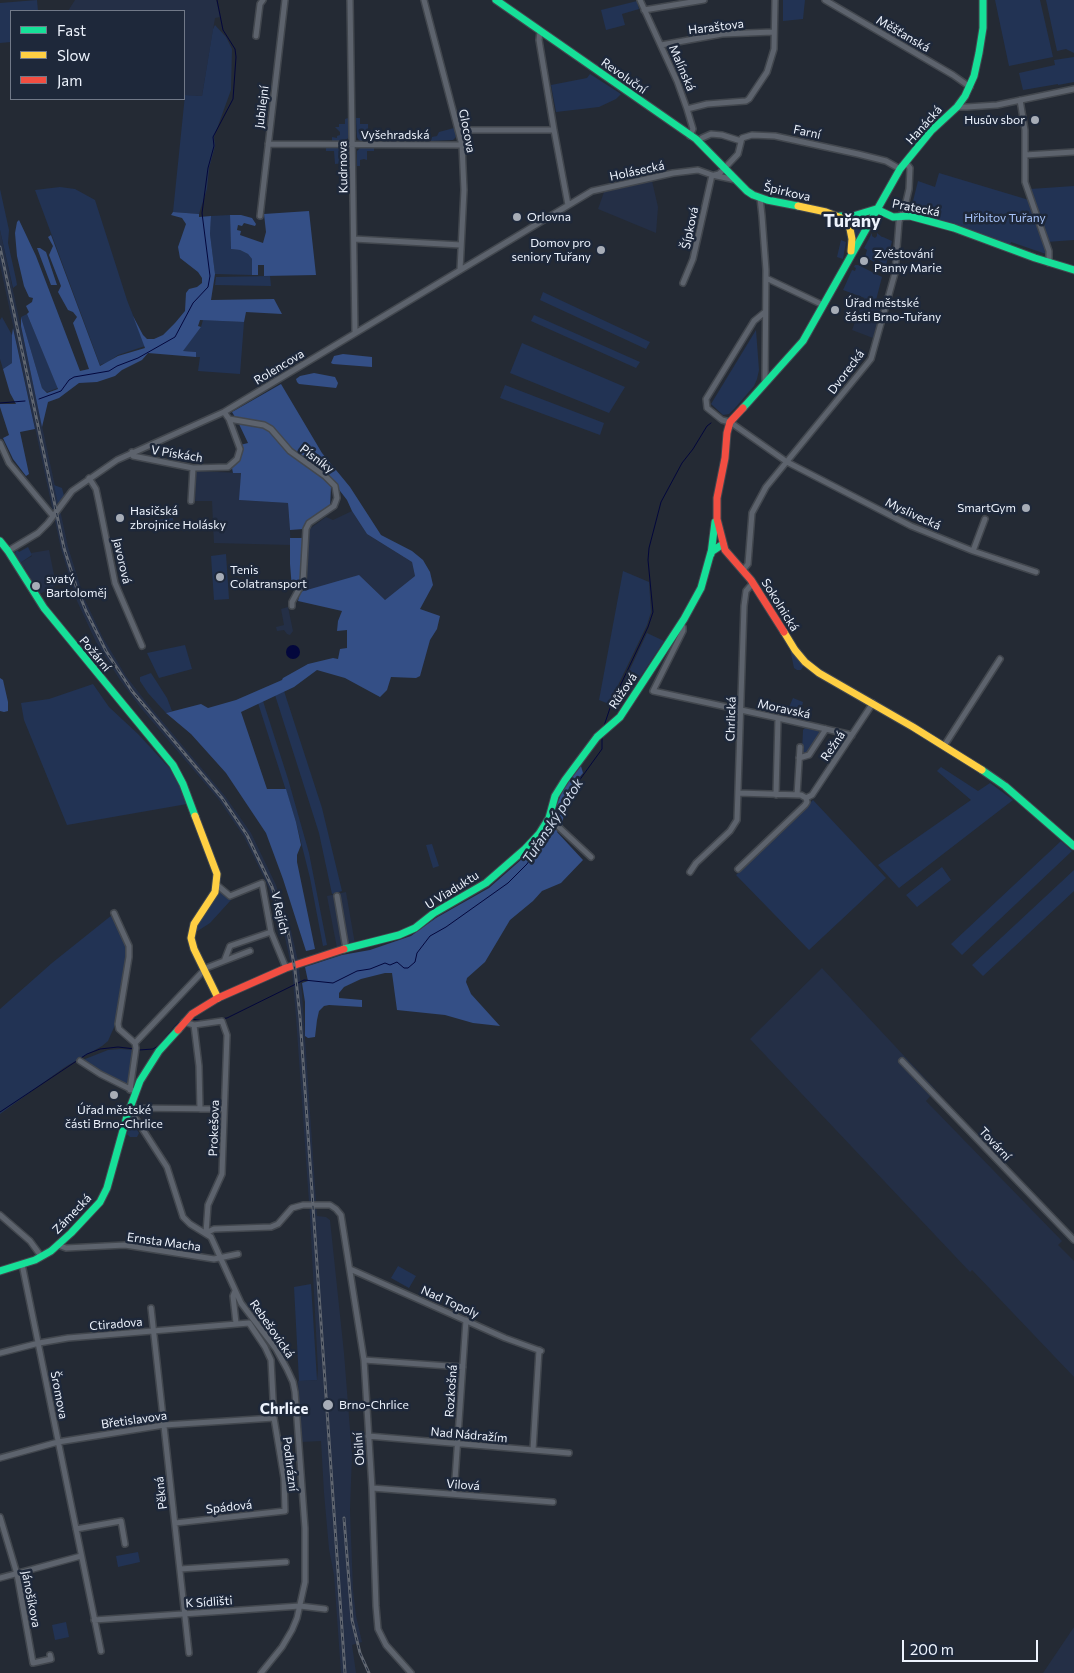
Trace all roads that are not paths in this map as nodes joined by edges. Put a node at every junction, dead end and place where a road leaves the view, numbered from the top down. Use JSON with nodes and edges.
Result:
{"nodes":[{"id":1,"x":263,"y":0,"type":"edge"},
{"id":2,"x":285,"y":0,"type":"edge"},
{"id":3,"x":350,"y":0,"type":"edge"},
{"id":4,"x":424,"y":0,"type":"edge"},
{"id":5,"x":496,"y":0,"type":"edge"},
{"id":6,"x":640,"y":0,"type":"edge"},
{"id":7,"x":704,"y":0,"type":"edge"},
{"id":8,"x":774,"y":0,"type":"edge"},
{"id":9,"x":825,"y":0,"type":"edge"},
{"id":10,"x":984,"y":0,"type":"edge"},
{"id":11,"x":644,"y":10,"type":"junction"},
{"id":12,"x":540,"y":31,"type":"junction"},
{"id":13,"x":773,"y":32,"type":"junction"},
{"id":14,"x":256,"y":36,"type":"dead end"},
{"id":15,"x":661,"y":45,"type":"junction"},
{"id":16,"x":970,"y":87,"type":"junction"},
{"id":17,"x":1074,"y":90,"type":"edge"},
{"id":18,"x":964,"y":99,"type":"junction"},
{"id":19,"x":1020,"y":100,"type":"junction"},
{"id":20,"x":957,"y":107,"type":"junction"},
{"id":21,"x":971,"y":107,"type":"junction"},
{"id":22,"x":688,"y":108,"type":"junction"},
{"id":23,"x":458,"y":130,"type":"junction"},
{"id":24,"x":554,"y":130,"type":"junction"},
{"id":25,"x":696,"y":138,"type":"junction"},
{"id":26,"x":741,"y":140,"type":"junction"},
{"id":27,"x":268,"y":144,"type":"junction"},
{"id":28,"x":352,"y":144,"type":"junction"},
{"id":29,"x":462,"y":145,"type":"junction"},
{"id":30,"x":1074,"y":152,"type":"edge"},
{"id":31,"x":1025,"y":156,"type":"junction"},
{"id":32,"x":906,"y":163,"type":"junction"},
{"id":33,"x":725,"y":168,"type":"junction"},
{"id":34,"x":900,"y":169,"type":"junction"},
{"id":35,"x":712,"y":175,"type":"junction"},
{"id":36,"x":736,"y":180,"type":"junction"},
{"id":37,"x":760,"y":198,"type":"junction"},
{"id":38,"x":568,"y":205,"type":"junction"},
{"id":39,"x":876,"y":209,"type":"junction"},
{"id":40,"x":260,"y":216,"type":"dead end"},
{"id":41,"x":837,"y":216,"type":"junction"},
{"id":42,"x":900,"y":217,"type":"junction"},
{"id":43,"x":354,"y":238,"type":"junction"},
{"id":44,"x":461,"y":244,"type":"junction"},
{"id":45,"x":851,"y":256,"type":"junction"},
{"id":46,"x":1049,"y":263,"type":"junction"},
{"id":47,"x":460,"y":270,"type":"junction"},
{"id":48,"x":1074,"y":270,"type":"edge"},
{"id":49,"x":766,"y":278,"type":"junction"},
{"id":50,"x":683,"y":283,"type":"dead end"},
{"id":51,"x":823,"y":305,"type":"junction"},
{"id":52,"x":765,"y":312,"type":"junction"},
{"id":53,"x":355,"y":333,"type":"junction"},
{"id":54,"x":765,"y":383,"type":"junction"},
{"id":55,"x":224,"y":412,"type":"junction"},
{"id":56,"x":229,"y":419,"type":"junction"},
{"id":57,"x":730,"y":422,"type":"junction"},
{"id":58,"x":0,"y":443,"type":"edge"},
{"id":59,"x":132,"y":452,"type":"junction"},
{"id":60,"x":787,"y":462,"type":"junction"},
{"id":61,"x":193,"y":468,"type":"junction"},
{"id":62,"x":89,"y":478,"type":"junction"},
{"id":63,"x":191,"y":501,"type":"dead end"},
{"id":64,"x":716,"y":515,"type":"junction"},
{"id":65,"x":53,"y":516,"type":"junction"},
{"id":66,"x":985,"y":519,"type":"dead end"},
{"id":67,"x":0,"y":541,"type":"edge"},
{"id":68,"x":723,"y":544,"type":"junction"},
{"id":69,"x":8,"y":551,"type":"junction"},
{"id":70,"x":973,"y":551,"type":"junction"},
{"id":71,"x":711,"y":554,"type":"junction"},
{"id":72,"x":743,"y":570,"type":"junction"},
{"id":73,"x":1036,"y":572,"type":"dead end"},
{"id":74,"x":753,"y":583,"type":"junction"},
{"id":75,"x":292,"y":606,"type":"dead end"},
{"id":76,"x":681,"y":625,"type":"junction"},
{"id":77,"x":142,"y":646,"type":"dead end"},
{"id":78,"x":1000,"y":659,"type":"dead end"},
{"id":79,"x":653,"y":691,"type":"joint"},
{"id":80,"x":873,"y":703,"type":"junction"},
{"id":81,"x":741,"y":710,"type":"junction"},
{"id":82,"x":778,"y":718,"type":"junction"},
{"id":83,"x":826,"y":729,"type":"junction"},
{"id":84,"x":852,"y":736,"type":"junction"},
{"id":85,"x":944,"y":746,"type":"junction"},
{"id":86,"x":800,"y":747,"type":"dead end"},
{"id":87,"x":799,"y":758,"type":"junction"},
{"id":88,"x":577,"y":764,"type":"joint"},
{"id":89,"x":738,"y":793,"type":"junction"},
{"id":90,"x":776,"y":795,"type":"junction"},
{"id":91,"x":797,"y":795,"type":"junction"},
{"id":92,"x":806,"y":798,"type":"junction"},
{"id":93,"x":549,"y":818,"type":"junction"},
{"id":94,"x":1074,"y":846,"type":"edge"},
{"id":95,"x":591,"y":857,"type":"dead end"},
{"id":96,"x":738,"y":869,"type":"dead end"},
{"id":97,"x":690,"y":872,"type":"dead end"},
{"id":98,"x":217,"y":885,"type":"junction"},
{"id":99,"x":337,"y":896,"type":"dead end"},
{"id":100,"x":114,"y":913,"type":"dead end"},
{"id":101,"x":271,"y":932,"type":"junction"},
{"id":102,"x":346,"y":948,"type":"junction"},
{"id":103,"x":250,"y":951,"type":"dead end"},
{"id":104,"x":225,"y":959,"type":"junction"},
{"id":105,"x":286,"y":968,"type":"junction"},
{"id":106,"x":205,"y":971,"type":"junction"},
{"id":107,"x":218,"y":998,"type":"junction"},
{"id":108,"x":184,"y":1022,"type":"junction"},
{"id":109,"x":194,"y":1025,"type":"junction"},
{"id":110,"x":136,"y":1047,"type":"junction"},
{"id":111,"x":80,"y":1061,"type":"dead end"},
{"id":112,"x":902,"y":1061,"type":"dead end"},
{"id":113,"x":132,"y":1090,"type":"junction"},
{"id":114,"x":130,"y":1108,"type":"junction"},
{"id":115,"x":200,"y":1109,"type":"junction"},
{"id":116,"x":224,"y":1109,"type":"junction"},
{"id":117,"x":0,"y":1215,"type":"edge"},
{"id":118,"x":206,"y":1233,"type":"junction"},
{"id":119,"x":1074,"y":1240,"type":"edge"},
{"id":120,"x":58,"y":1245,"type":"junction"},
{"id":121,"x":238,"y":1254,"type":"dead end"},
{"id":122,"x":41,"y":1256,"type":"junction"},
{"id":123,"x":220,"y":1257,"type":"junction"},
{"id":124,"x":22,"y":1264,"type":"junction"},
{"id":125,"x":350,"y":1269,"type":"junction"},
{"id":126,"x":0,"y":1271,"type":"edge"},
{"id":127,"x":235,"y":1290,"type":"junction"},
{"id":128,"x":151,"y":1308,"type":"dead end"},
{"id":129,"x":466,"y":1320,"type":"junction"},
{"id":130,"x":236,"y":1323,"type":"junction"},
{"id":131,"x":154,"y":1331,"type":"junction"},
{"id":132,"x":39,"y":1343,"type":"junction"},
{"id":133,"x":0,"y":1353,"type":"edge"},
{"id":134,"x":364,"y":1360,"type":"junction"},
{"id":135,"x":463,"y":1367,"type":"junction"},
{"id":136,"x":274,"y":1418,"type":"junction"},
{"id":137,"x":164,"y":1425,"type":"junction"},
{"id":138,"x":368,"y":1436,"type":"junction"},
{"id":139,"x":58,"y":1442,"type":"junction"},
{"id":140,"x":458,"y":1444,"type":"junction"},
{"id":141,"x":533,"y":1450,"type":"junction"},
{"id":142,"x":570,"y":1453,"type":"dead end"},
{"id":143,"x":0,"y":1458,"type":"edge"},
{"id":144,"x":372,"y":1488,"type":"junction"},
{"id":145,"x":454,"y":1494,"type":"junction"},
{"id":146,"x":553,"y":1502,"type":"dead end"},
{"id":147,"x":284,"y":1511,"type":"joint"},
{"id":148,"x":0,"y":1517,"type":"edge"},
{"id":149,"x":175,"y":1523,"type":"junction"},
{"id":150,"x":76,"y":1529,"type":"junction"},
{"id":151,"x":125,"y":1544,"type":"dead end"},
{"id":152,"x":81,"y":1556,"type":"junction"},
{"id":153,"x":286,"y":1562,"type":"dead end"},
{"id":154,"x":180,"y":1570,"type":"junction"},
{"id":155,"x":17,"y":1574,"type":"junction"},
{"id":156,"x":0,"y":1578,"type":"edge"},
{"id":157,"x":300,"y":1606,"type":"junction"},
{"id":158,"x":325,"y":1609,"type":"dead end"},
{"id":159,"x":185,"y":1614,"type":"junction"},
{"id":160,"x":94,"y":1620,"type":"junction"},
{"id":161,"x":101,"y":1652,"type":"dead end"},
{"id":162,"x":189,"y":1653,"type":"dead end"},
{"id":163,"x":50,"y":1655,"type":"dead end"},
{"id":164,"x":261,"y":1673,"type":"edge"},
{"id":165,"x":411,"y":1673,"type":"edge"}],
"edges":[{"from":1,"to":14,"type":"street"},
{"from":2,"to":27,"type":"street","name":"Jubilejní"},
{"from":3,"to":28,"type":"street","name":"Kudrnova"},
{"from":4,"to":23,"type":"street","name":"Glocova"},
{"from":5,"to":12,"type":"street","name":"Revoluční"},
{"from":6,"to":11,"type":"street","name":"Malínská"},
{"from":7,"to":11,"type":"street"},
{"from":8,"to":13,"type":"street"},
{"from":9,"to":16,"type":"street","name":"Měšťanská"},
{"from":10,"to":16,"type":"street","name":"Hanácká"},
{"from":11,"to":15,"type":"street","name":"Malínská"},
{"from":12,"to":24,"type":"street"},
{"from":12,"to":25,"type":"street","name":"Revoluční"},
{"from":13,"to":15,"type":"street","name":"Haraštova"},
{"from":13,"to":22,"type":"street"},
{"from":15,"to":22,"type":"street","name":"Malínská"},
{"from":16,"to":18,"type":"street","name":"Hanácká"},
{"from":17,"to":19,"type":"street"},
{"from":18,"to":20,"type":"street","name":"Hanácká"},
{"from":18,"to":21,"type":"street"},
{"from":19,"to":21,"type":"street"},
{"from":19,"to":31,"type":"street"},
{"from":20,"to":21,"type":"street"},
{"from":20,"to":32,"type":"street","name":"Hanácká"},
{"from":22,"to":25,"type":"street","name":"Malínská"},
{"from":23,"to":24,"type":"street"},
{"from":23,"to":29,"type":"street","name":"Glocova"},
{"from":24,"to":38,"type":"street"},
{"from":25,"to":26,"type":"street"},
{"from":25,"to":33,"type":"street","name":"Revoluční"},
{"from":26,"to":33,"type":"street"},
{"from":26,"to":34,"type":"street","name":"Farní"},
{"from":27,"to":28,"type":"street","name":"Vyšehradská"},
{"from":27,"to":40,"type":"street","name":"Jubilejní"},
{"from":28,"to":29,"type":"street","name":"Vyšehradská"},
{"from":28,"to":43,"type":"street","name":"Kudrnova"},
{"from":29,"to":44,"type":"street","name":"Glocova"},
{"from":30,"to":31,"type":"street"},
{"from":31,"to":46,"type":"street"},
{"from":32,"to":34,"type":"street","name":"Hanácká"},
{"from":32,"to":42,"type":"street","name":"Dvorecká"},
{"from":33,"to":35,"type":"street"},
{"from":33,"to":36,"type":"street","name":"Špirkova"},
{"from":34,"to":39,"type":"street","name":"Hanácká"},
{"from":35,"to":36,"type":"street","name":"Holásecká"},
{"from":35,"to":38,"type":"street","name":"Holásecká"},
{"from":35,"to":50,"type":"street","name":"Šípková"},
{"from":36,"to":37,"type":"street","name":"Špirkova"},
{"from":37,"to":41,"type":"street","name":"Špirkova"},
{"from":37,"to":49,"type":"street"},
{"from":38,"to":47,"type":"street","name":"Rolencova"},
{"from":39,"to":41,"type":"street","name":"Pratecká"},
{"from":39,"to":42,"type":"street","name":"Pratecká"},
{"from":39,"to":45,"type":"street","name":"Hanácká"},
{"from":41,"to":45,"type":"street"},
{"from":42,"to":46,"type":"street","name":"Pratecká"},
{"from":42,"to":60,"type":"street","name":"Dvorecká"},
{"from":43,"to":44,"type":"street"},
{"from":43,"to":53,"type":"street","name":"Kudrnova"},
{"from":44,"to":47,"type":"street","name":"Glocova"},
{"from":45,"to":51,"type":"street","name":"Hanácká"},
{"from":46,"to":48,"type":"street","name":"Pratecká"},
{"from":47,"to":53,"type":"street","name":"Rolencova"},
{"from":49,"to":51,"type":"street"},
{"from":49,"to":52,"type":"street"},
{"from":51,"to":54,"type":"street","name":"Hanácká"},
{"from":52,"to":54,"type":"street"},
{"from":52,"to":57,"type":"street","name":"Myslivecká"},
{"from":53,"to":55,"type":"street","name":"Rolencova"},
{"from":54,"to":57,"type":"street","name":"Hanácká"},
{"from":55,"to":56,"type":"street"},
{"from":55,"to":59,"type":"street","name":"Rolencova"},
{"from":56,"to":61,"type":"street","name":"V Pískách"},
{"from":56,"to":75,"type":"street","name":"Písníky"},
{"from":57,"to":60,"type":"street","name":"Myslivecká"},
{"from":57,"to":64,"type":"street","name":"Sokolnická"},
{"from":58,"to":65,"type":"street"},
{"from":59,"to":61,"type":"street","name":"V Pískách"},
{"from":59,"to":62,"type":"street","name":"Rolencova"},
{"from":60,"to":70,"type":"street","name":"Myslivecká"},
{"from":60,"to":72,"type":"street","name":"Dvorecká"},
{"from":61,"to":63,"type":"street"},
{"from":62,"to":65,"type":"street","name":"Rolencova"},
{"from":62,"to":77,"type":"street","name":"Javorová"},
{"from":64,"to":68,"type":"street","name":"Sokolnická"},
{"from":64,"to":71,"type":"street","name":"Růžová"},
{"from":65,"to":69,"type":"street","name":"Rolencova"},
{"from":66,"to":70,"type":"street"},
{"from":67,"to":69,"type":"street","name":"Požární"},
{"from":68,"to":71,"type":"street"},
{"from":68,"to":72,"type":"street","name":"Sokolnická"},
{"from":69,"to":98,"type":"street","name":"Požární"},
{"from":70,"to":73,"type":"street","name":"Myslivecká"},
{"from":71,"to":76,"type":"street","name":"Růžová"},
{"from":72,"to":74,"type":"street","name":"Sokolnická"},
{"from":74,"to":80,"type":"street","name":"Sokolnická"},
{"from":74,"to":81,"type":"street","name":"Chrlická"},
{"from":76,"to":79,"type":"street","name":"Růžová"},
{"from":76,"to":88,"type":"street","name":"Růžová"},
{"from":78,"to":85,"type":"street"},
{"from":79,"to":81,"type":"street","name":"Moravská"},
{"from":80,"to":84,"type":"street","name":"Režná"},
{"from":80,"to":85,"type":"street","name":"Sokolnická"},
{"from":81,"to":82,"type":"street","name":"Moravská"},
{"from":81,"to":89,"type":"street","name":"Chrlická"},
{"from":82,"to":83,"type":"street","name":"Moravská"},
{"from":82,"to":90,"type":"street"},
{"from":83,"to":84,"type":"street","name":"Moravská"},
{"from":83,"to":87,"type":"street"},
{"from":84,"to":92,"type":"street","name":"Režná"},
{"from":85,"to":94,"type":"street","name":"Sokolnická"},
{"from":86,"to":87,"type":"street"},
{"from":87,"to":91,"type":"street"},
{"from":88,"to":93,"type":"street","name":"U Viaduktu"},
{"from":89,"to":90,"type":"street"},
{"from":89,"to":97,"type":"street","name":"Chrlická"},
{"from":90,"to":91,"type":"street"},
{"from":91,"to":92,"type":"street"},
{"from":92,"to":96,"type":"street","name":"Režná"},
{"from":93,"to":95,"type":"street"},
{"from":93,"to":102,"type":"street","name":"U Viaduktu"},
{"from":98,"to":101,"type":"street","name":"V Rejích"},
{"from":98,"to":106,"type":"street"},
{"from":99,"to":102,"type":"street"},
{"from":100,"to":110,"type":"street"},
{"from":101,"to":104,"type":"street"},
{"from":101,"to":105,"type":"street","name":"V Rejích"},
{"from":102,"to":105,"type":"street","name":"U Viaduktu"},
{"from":103,"to":104,"type":"street"},
{"from":104,"to":106,"type":"street"},
{"from":105,"to":107,"type":"street","name":"U Viaduktu"},
{"from":106,"to":107,"type":"street"},
{"from":106,"to":110,"type":"street"},
{"from":107,"to":108,"type":"street","name":"U Viaduktu"},
{"from":108,"to":109,"type":"street"},
{"from":108,"to":113,"type":"street","name":"U Viaduktu"},
{"from":109,"to":115,"type":"street"},
{"from":109,"to":116,"type":"street","name":"Prokešova"},
{"from":110,"to":113,"type":"street"},
{"from":111,"to":113,"type":"street"},
{"from":112,"to":119,"type":"street","name":"Tovární"},
{"from":113,"to":114,"type":"street","name":"Zámecká"},
{"from":114,"to":115,"type":"street"},
{"from":114,"to":118,"type":"street","name":"Rebešovická"},
{"from":114,"to":120,"type":"street","name":"Zámecká"},
{"from":115,"to":116,"type":"street"},
{"from":116,"to":118,"type":"street","name":"Prokešova"},
{"from":117,"to":122,"type":"street"},
{"from":118,"to":123,"type":"street","name":"Rebešovická"},
{"from":118,"to":125,"type":"street","name":"Obilní"},
{"from":120,"to":122,"type":"street","name":"Zámecká"},
{"from":120,"to":123,"type":"street","name":"Ernsta Macha"},
{"from":121,"to":123,"type":"street","name":"Ernsta Macha"},
{"from":122,"to":124,"type":"street","name":"Zámecká"},
{"from":123,"to":127,"type":"street","name":"Rebešovická"},
{"from":124,"to":126,"type":"street","name":"Zámecká"},
{"from":124,"to":132,"type":"street","name":"Šromova"},
{"from":125,"to":129,"type":"street","name":"Nad Topoly"},
{"from":125,"to":134,"type":"street","name":"Obilní"},
{"from":127,"to":130,"type":"street"},
{"from":127,"to":157,"type":"street","name":"Rebešovická"},
{"from":128,"to":131,"type":"street","name":"Pěkná"},
{"from":129,"to":135,"type":"street","name":"Rozkošná"},
{"from":129,"to":141,"type":"street","name":"Nad Topoly"},
{"from":130,"to":131,"type":"street","name":"Ctiradova"},
{"from":130,"to":136,"type":"street","name":"Podhrázní"},
{"from":131,"to":132,"type":"street","name":"Ctiradova"},
{"from":131,"to":137,"type":"street","name":"Pěkná"},
{"from":132,"to":133,"type":"street","name":"Ctiradova"},
{"from":132,"to":139,"type":"street","name":"Šromova"},
{"from":134,"to":135,"type":"street"},
{"from":134,"to":138,"type":"street","name":"Obilní"},
{"from":135,"to":140,"type":"street","name":"Rozkošná"},
{"from":136,"to":137,"type":"street","name":"Břetislavova"},
{"from":136,"to":147,"type":"street","name":"Podhrázní"},
{"from":137,"to":139,"type":"street","name":"Břetislavova"},
{"from":137,"to":149,"type":"street","name":"Pěkná"},
{"from":138,"to":140,"type":"street","name":"Nad Nádražím"},
{"from":138,"to":144,"type":"street","name":"Obilní"},
{"from":139,"to":143,"type":"street","name":"Břetislavova"},
{"from":139,"to":150,"type":"street","name":"Šromova"},
{"from":140,"to":141,"type":"street","name":"Nad Nádražím"},
{"from":140,"to":145,"type":"street","name":"Rozkošná"},
{"from":141,"to":142,"type":"street","name":"Nad Nádražím"},
{"from":144,"to":145,"type":"street","name":"Vilová"},
{"from":144,"to":165,"type":"street","name":"Obilní"},
{"from":145,"to":146,"type":"street","name":"Vilová"},
{"from":147,"to":149,"type":"street","name":"Spádová"},
{"from":148,"to":155,"type":"street","name":"Jánošíkova"},
{"from":149,"to":154,"type":"street","name":"Pěkná"},
{"from":150,"to":151,"type":"street"},
{"from":150,"to":152,"type":"street","name":"Šromova"},
{"from":152,"to":155,"type":"street"},
{"from":152,"to":160,"type":"street","name":"Šromova"},
{"from":153,"to":154,"type":"street"},
{"from":154,"to":159,"type":"street","name":"Pěkná"},
{"from":155,"to":156,"type":"street"},
{"from":155,"to":163,"type":"street","name":"Jánošíkova"},
{"from":157,"to":158,"type":"street","name":"K Sídlišti"},
{"from":157,"to":159,"type":"street","name":"K Sídlišti"},
{"from":157,"to":164,"type":"street","name":"Rebešovická"},
{"from":159,"to":160,"type":"street","name":"K Sídlišti"},
{"from":159,"to":162,"type":"street","name":"Pěkná"},
{"from":160,"to":161,"type":"street","name":"Šromova"}]}
